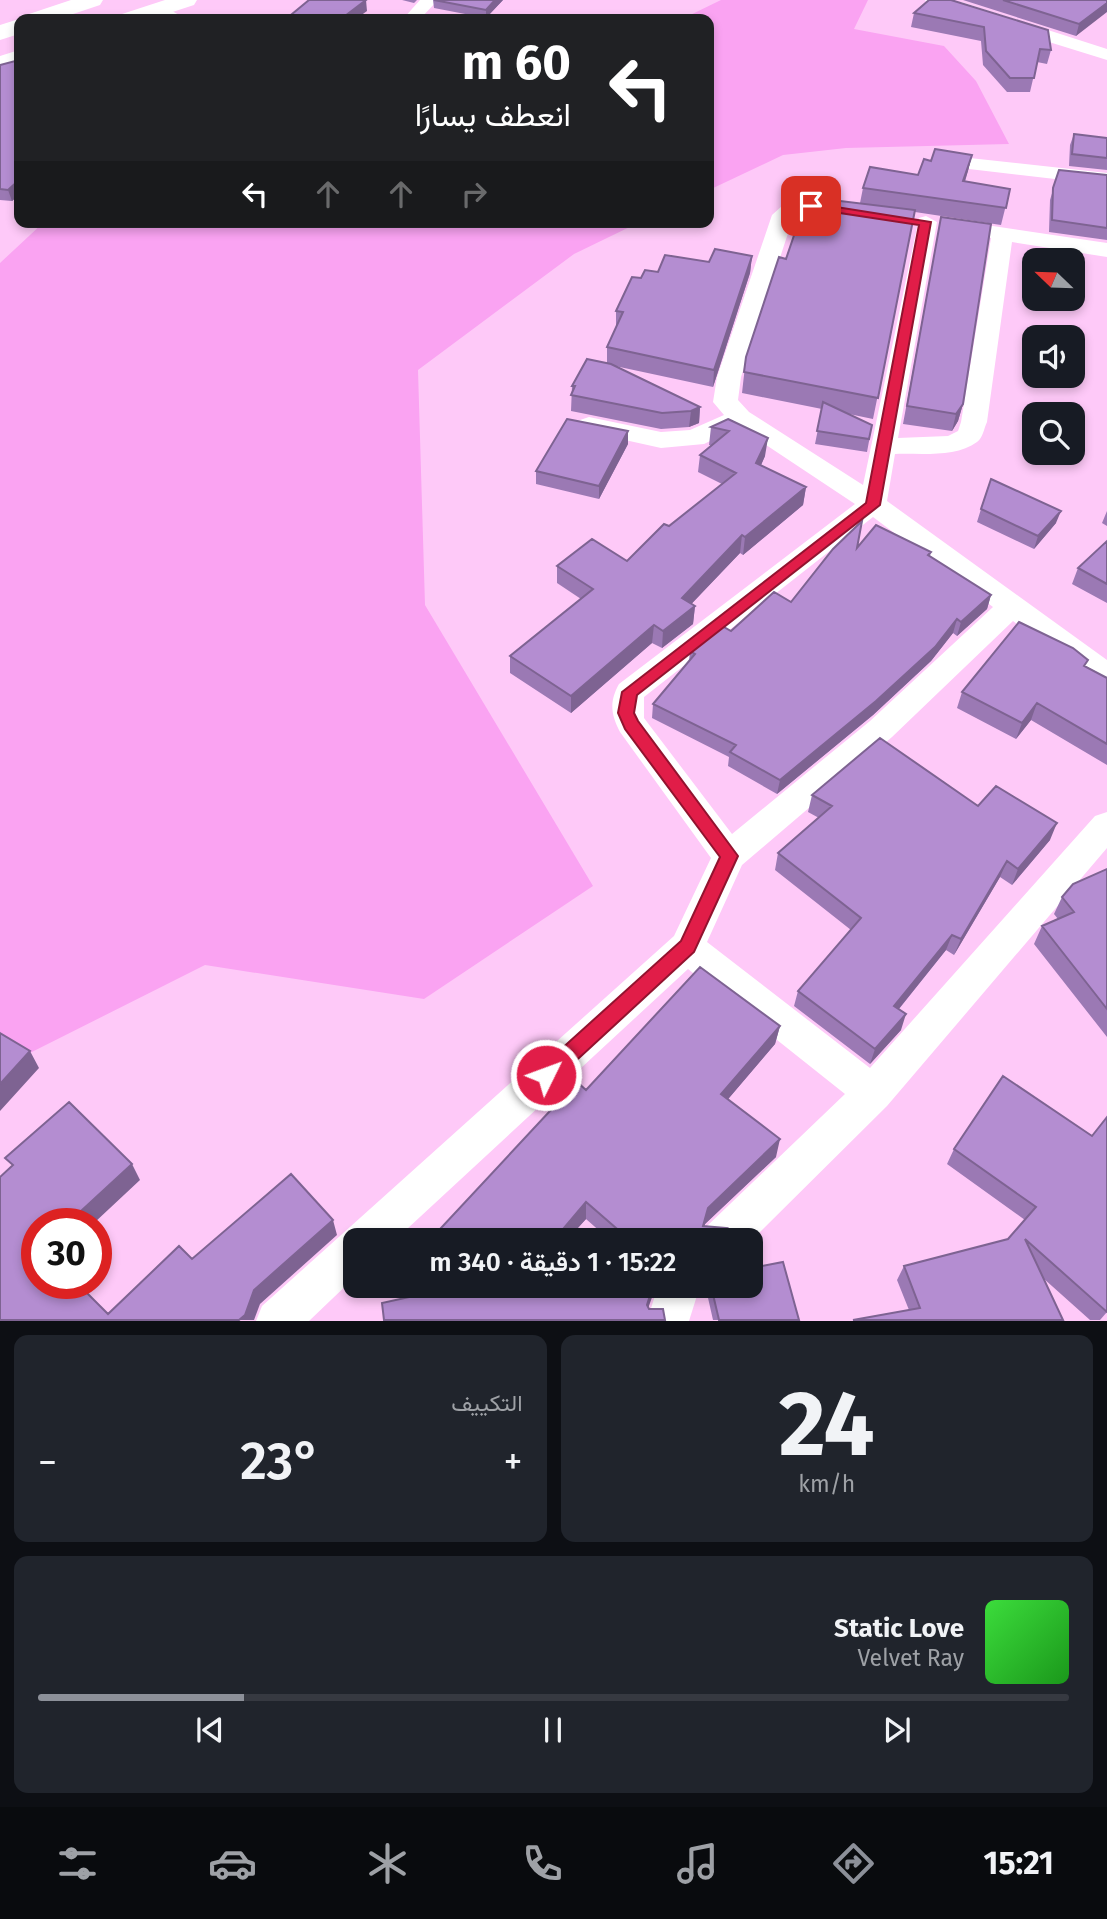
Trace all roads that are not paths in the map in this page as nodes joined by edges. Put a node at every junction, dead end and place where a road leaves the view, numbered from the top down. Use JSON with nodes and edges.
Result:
{"nodes":[{"id":1,"x":92,"y":0,"type":"edge"},
{"id":2,"x":122,"y":0,"type":"edge"},
{"id":3,"x":186,"y":0,"type":"edge"},
{"id":4,"x":430,"y":0,"type":"edge"},
{"id":5,"x":933,"y":0,"type":"edge"},
{"id":6,"x":51,"y":14,"type":"edge"},
{"id":7,"x":87,"y":14,"type":"edge"},
{"id":8,"x":169,"y":14,"type":"edge"},
{"id":9,"x":416,"y":14,"type":"edge"},
{"id":10,"x":1107,"y":55,"type":"edge"},
{"id":11,"x":942,"y":161,"type":"edge"},
{"id":12,"x":1107,"y":179,"type":"edge"},
{"id":13,"x":862,"y":213,"type":"edge"},
{"id":14,"x":1002,"y":234,"type":"junction"},
{"id":15,"x":1107,"y":250,"type":"edge"},
{"id":16,"x":740,"y":417,"type":"junction"},
{"id":17,"x":567,"y":421,"type":"edge"},
{"id":18,"x":882,"y":447,"type":"junction"},
{"id":19,"x":873,"y":505,"type":"junction"},
{"id":20,"x":1010,"y":607,"type":"junction"},
{"id":21,"x":1107,"y":676,"type":"edge"},
{"id":22,"x":1107,"y":825,"type":"edge"},
{"id":23,"x":729,"y":856,"type":"junction"},
{"id":24,"x":687,"y":947,"type":"junction"},
{"id":25,"x":873,"y":1093,"type":"junction"},
{"id":26,"x":379,"y":1228,"type":"edge"},
{"id":27,"x":735,"y":1228,"type":"edge"},
{"id":28,"x":343,"y":1260,"type":"edge"},
{"id":29,"x":675,"y":1298,"type":"edge"},
{"id":30,"x":277,"y":1321,"type":"edge"},
{"id":31,"x":668,"y":1321,"type":"edge"}],
"edges":[{"from":1,"to":6,"type":"main road"},
{"from":2,"to":7,"type":"main road"},
{"from":3,"to":8,"type":"main road"},
{"from":4,"to":9,"type":"street"},
{"from":5,"to":10,"type":"street"},
{"from":11,"to":12,"type":"street"},
{"from":13,"to":16,"type":"street"},
{"from":14,"to":15,"type":"street"},
{"from":14,"to":18,"type":"street"},
{"from":14,"to":18,"type":"street"},
{"from":16,"to":17,"type":"street"},
{"from":16,"to":19,"type":"street"},
{"from":18,"to":19,"type":"street"},
{"from":19,"to":20,"type":"street"},
{"from":19,"to":23,"type":"street"},
{"from":20,"to":21,"type":"street"},
{"from":20,"to":23,"type":"street"},
{"from":22,"to":25,"type":"street"},
{"from":23,"to":24,"type":"street"},
{"from":24,"to":25,"type":"street"},
{"from":24,"to":26,"type":"street"},
{"from":25,"to":27,"type":"street"},
{"from":28,"to":30,"type":"street"},
{"from":29,"to":31,"type":"street"}]}
